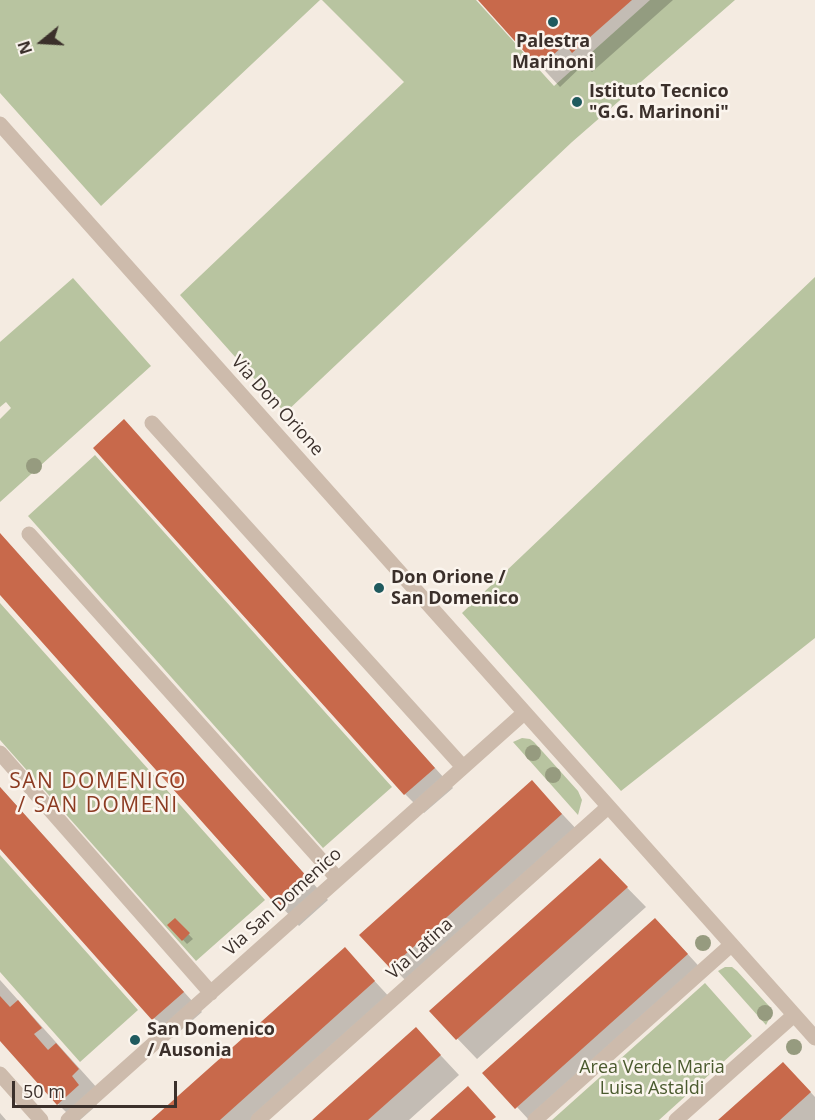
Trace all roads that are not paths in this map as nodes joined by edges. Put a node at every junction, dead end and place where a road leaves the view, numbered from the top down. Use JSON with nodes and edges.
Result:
{"nodes":[{"id":1,"x":0,"y":124,"type":"edge"},
{"id":2,"x":152,"y":423,"type":"dead end"},
{"id":3,"x":29,"y":534,"type":"dead end"},
{"id":4,"x":524,"y":713,"type":"junction"},
{"id":5,"x":0,"y":753,"type":"edge"},
{"id":6,"x":464,"y":767,"type":"junction"},
{"id":7,"x":608,"y":807,"type":"junction"},
{"id":8,"x":338,"y":879,"type":"junction"},
{"id":9,"x":731,"y":945,"type":"junction"},
{"id":10,"x":210,"y":993,"type":"junction"},
{"id":11,"x":794,"y":1015,"type":"junction"},
{"id":12,"x":815,"y":1038,"type":"edge"},
{"id":13,"x":0,"y":1074,"type":"edge"},
{"id":14,"x":75,"y":1118,"type":"edge"},
{"id":15,"x":41,"y":1120,"type":"edge"},
{"id":16,"x":258,"y":1120,"type":"edge"},
{"id":17,"x":536,"y":1120,"type":"edge"},
{"id":18,"x":676,"y":1120,"type":"edge"}],
"edges":[{"from":1,"to":4,"type":"street","name":"Via Don Orione"},
{"from":2,"to":6,"type":"street"},
{"from":3,"to":8,"type":"street"},
{"from":4,"to":6,"type":"street","name":"Via San Domenico"},
{"from":4,"to":7,"type":"street"},
{"from":5,"to":10,"type":"street"},
{"from":6,"to":8,"type":"street","name":"Via San Domenico"},
{"from":7,"to":9,"type":"street"},
{"from":7,"to":16,"type":"street","name":"Via Latina"},
{"from":8,"to":10,"type":"street","name":"Via San Domenico"},
{"from":9,"to":11,"type":"street"},
{"from":9,"to":17,"type":"street"},
{"from":10,"to":14,"type":"street","name":"Via San Domenico"},
{"from":11,"to":12,"type":"street"},
{"from":11,"to":18,"type":"street"},
{"from":13,"to":15,"type":"street"}]}
